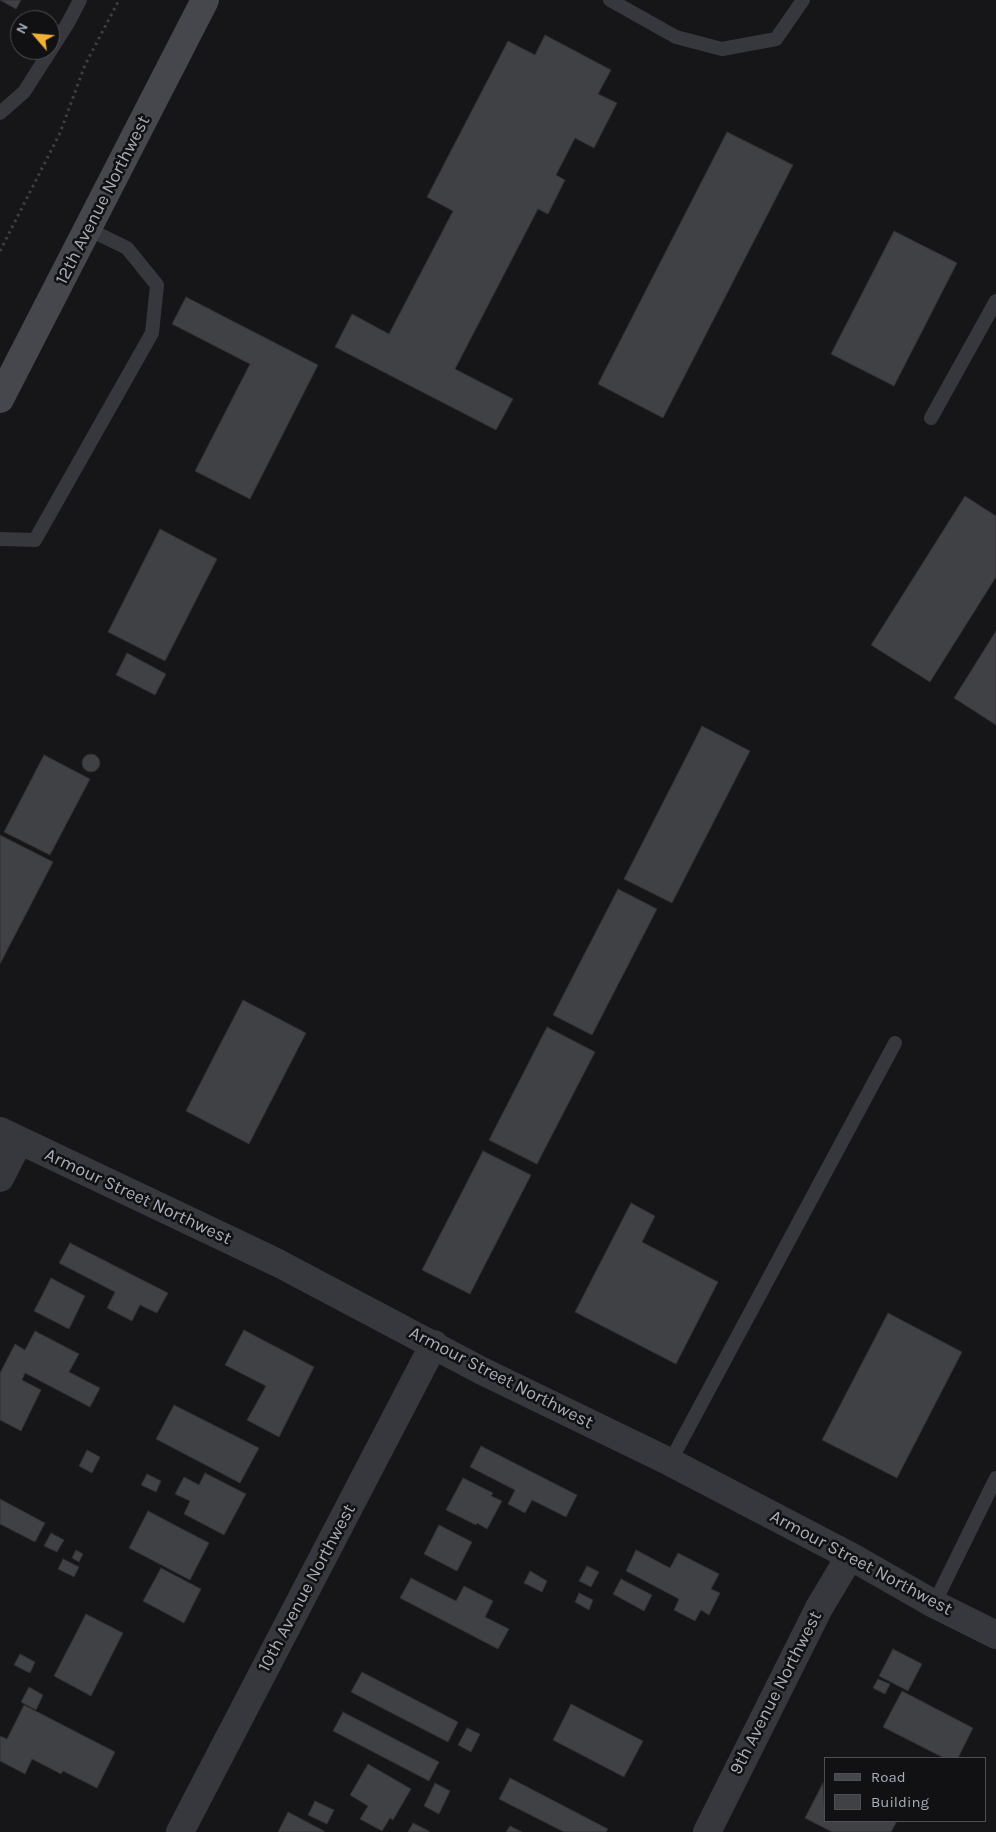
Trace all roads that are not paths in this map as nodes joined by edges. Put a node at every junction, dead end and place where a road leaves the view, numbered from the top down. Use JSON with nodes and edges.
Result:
{"nodes":[{"id":1,"x":80,"y":0,"type":"edge"},
{"id":2,"x":205,"y":0,"type":"edge"},
{"id":3,"x":610,"y":0,"type":"edge"},
{"id":4,"x":803,"y":0,"type":"edge"},
{"id":5,"x":0,"y":113,"type":"edge"},
{"id":6,"x":88,"y":229,"type":"junction"},
{"id":7,"x":996,"y":301,"type":"edge"},
{"id":8,"x":0,"y":399,"type":"edge"},
{"id":9,"x":931,"y":418,"type":"dead end"},
{"id":10,"x":0,"y":538,"type":"edge"},
{"id":11,"x":895,"y":1043,"type":"dead end"},
{"id":12,"x":9,"y":1136,"type":"edge"},
{"id":13,"x":0,"y":1178,"type":"edge"},
{"id":14,"x":434,"y":1344,"type":"junction"},
{"id":15,"x":670,"y":1462,"type":"junction"},
{"id":16,"x":996,"y":1478,"type":"edge"},
{"id":17,"x":850,"y":1556,"type":"junction"},
{"id":18,"x":934,"y":1604,"type":"junction"},
{"id":19,"x":996,"y":1635,"type":"edge"},
{"id":20,"x":180,"y":1832,"type":"edge"},
{"id":21,"x":707,"y":1832,"type":"edge"}],
"edges":[{"from":1,"to":5,"type":"lane"},
{"from":2,"to":6,"type":"main road","name":"12th Avenue Northwest"},
{"from":3,"to":4,"type":"lane"},
{"from":6,"to":8,"type":"main road","name":"12th Avenue Northwest"},
{"from":6,"to":10,"type":"lane"},
{"from":7,"to":9,"type":"lane"},
{"from":11,"to":15,"type":"lane"},
{"from":12,"to":13,"type":"street"},
{"from":12,"to":14,"type":"street","name":"Armour Street Northwest"},
{"from":14,"to":15,"type":"street","name":"Armour Street Northwest"},
{"from":14,"to":20,"type":"street","name":"10th Avenue Northwest"},
{"from":15,"to":17,"type":"street","name":"Armour Street Northwest"},
{"from":16,"to":18,"type":"lane"},
{"from":17,"to":18,"type":"street","name":"Armour Street Northwest"},
{"from":17,"to":21,"type":"street","name":"9th Avenue Northwest"},
{"from":18,"to":19,"type":"street","name":"Armour Street Northwest"}]}
